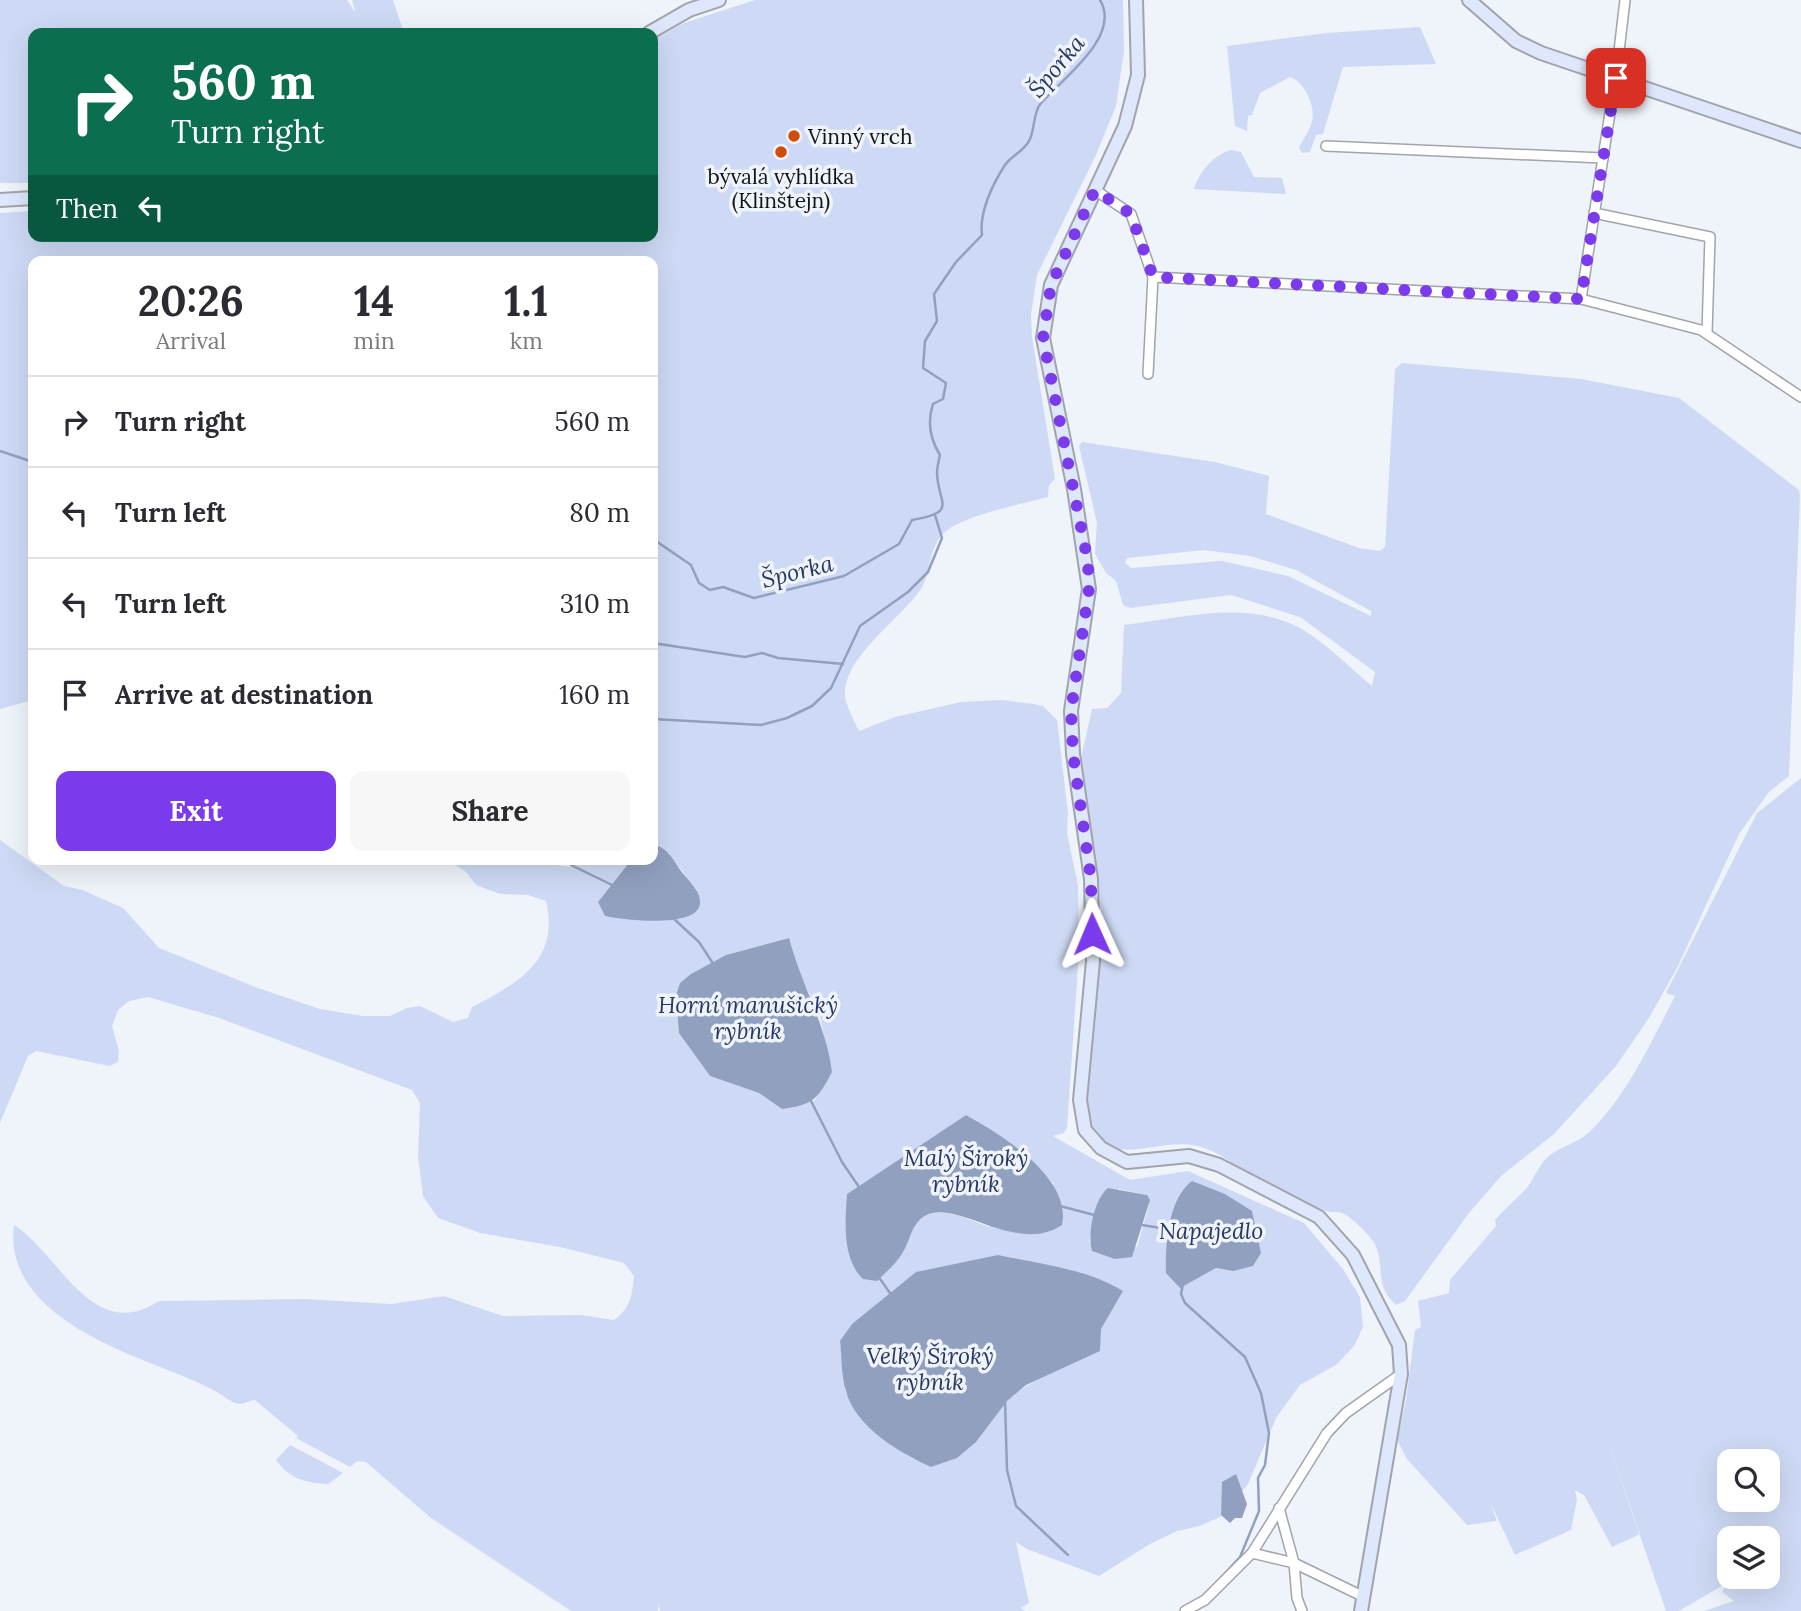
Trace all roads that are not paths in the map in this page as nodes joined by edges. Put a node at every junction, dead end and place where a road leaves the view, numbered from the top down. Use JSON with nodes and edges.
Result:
{"nodes":[{"id":1,"x":719,"y":0,"type":"edge"},
{"id":2,"x":1136,"y":0,"type":"edge"},
{"id":3,"x":1469,"y":0,"type":"edge"},
{"id":4,"x":1625,"y":0,"type":"edge"},
{"id":5,"x":658,"y":28,"type":"edge"},
{"id":6,"x":1616,"y":78,"type":"junction"},
{"id":7,"x":1801,"y":141,"type":"edge"},
{"id":8,"x":1326,"y":146,"type":"dead end"},
{"id":9,"x":1602,"y":158,"type":"junction"},
{"id":10,"x":1095,"y":190,"type":"junction"},
{"id":11,"x":28,"y":198,"type":"edge"},
{"id":12,"x":0,"y":200,"type":"edge"},
{"id":13,"x":1594,"y":213,"type":"junction"},
{"id":14,"x":1153,"y":277,"type":"junction"},
{"id":15,"x":1581,"y":299,"type":"junction"},
{"id":16,"x":1706,"y":333,"type":"junction"},
{"id":17,"x":1148,"y":374,"type":"dead end"},
{"id":18,"x":1801,"y":397,"type":"edge"},
{"id":19,"x":1401,"y":1374,"type":"junction"},
{"id":20,"x":1279,"y":1508,"type":"junction"},
{"id":21,"x":1252,"y":1553,"type":"junction"},
{"id":22,"x":1294,"y":1563,"type":"junction"},
{"id":23,"x":1362,"y":1596,"type":"junction"},
{"id":24,"x":1185,"y":1611,"type":"edge"},
{"id":25,"x":1302,"y":1611,"type":"edge"},
{"id":26,"x":1361,"y":1611,"type":"edge"}],
"edges":[{"from":1,"to":5,"type":"street"},
{"from":2,"to":10,"type":"street"},
{"from":3,"to":6,"type":"street"},
{"from":4,"to":6,"type":"street"},
{"from":6,"to":7,"type":"street"},
{"from":6,"to":9,"type":"street"},
{"from":8,"to":9,"type":"street"},
{"from":9,"to":13,"type":"street"},
{"from":10,"to":14,"type":"street"},
{"from":10,"to":19,"type":"street"},
{"from":11,"to":12,"type":"street"},
{"from":13,"to":15,"type":"street"},
{"from":13,"to":16,"type":"street"},
{"from":14,"to":15,"type":"street"},
{"from":14,"to":17,"type":"street"},
{"from":15,"to":16,"type":"street"},
{"from":16,"to":18,"type":"street"},
{"from":19,"to":20,"type":"street"},
{"from":19,"to":23,"type":"street"},
{"from":20,"to":21,"type":"street"},
{"from":20,"to":22,"type":"street"},
{"from":21,"to":22,"type":"street"},
{"from":21,"to":24,"type":"street"},
{"from":22,"to":23,"type":"street"},
{"from":22,"to":25,"type":"street"},
{"from":23,"to":26,"type":"street"}]}
